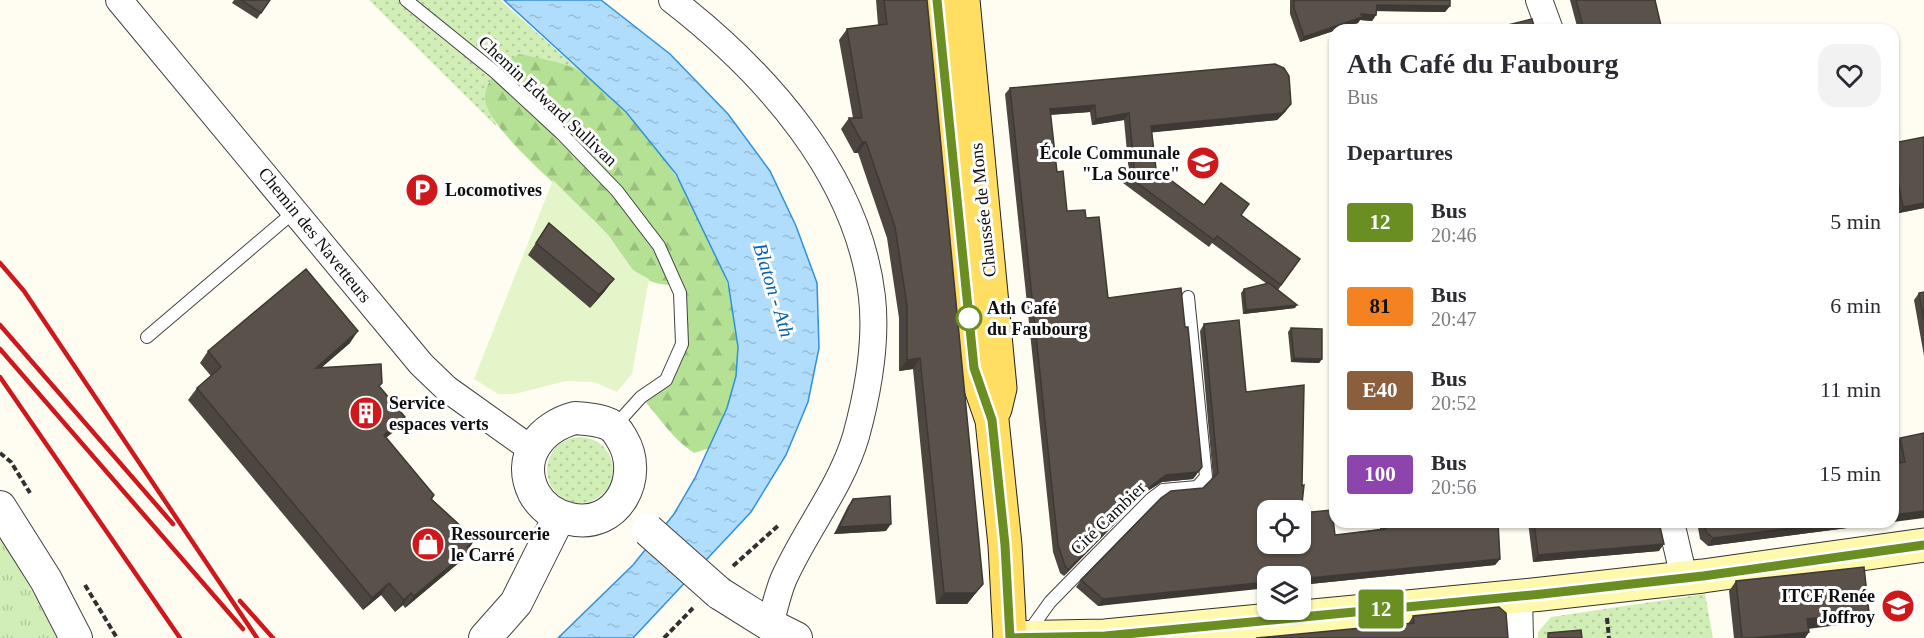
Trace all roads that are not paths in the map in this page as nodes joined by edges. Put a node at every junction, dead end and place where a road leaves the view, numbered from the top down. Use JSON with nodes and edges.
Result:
{"nodes":[{"id":1,"x":119,"y":0,"type":"edge"},
{"id":2,"x":406,"y":0,"type":"edge"},
{"id":3,"x":672,"y":0,"type":"edge"},
{"id":4,"x":937,"y":0,"type":"edge"},
{"id":5,"x":963,"y":0,"type":"edge"},
{"id":6,"x":1539,"y":0,"type":"edge"},
{"id":7,"x":1548,"y":24,"type":"edge"},
{"id":8,"x":295,"y":211,"type":"junction"},
{"id":9,"x":1188,"y":297,"type":"dead end"},
{"id":10,"x":147,"y":337,"type":"dead end"},
{"id":11,"x":992,"y":420,"type":"junction"},
{"id":12,"x":614,"y":427,"type":"junction"},
{"id":13,"x":531,"y":449,"type":"junction"},
{"id":14,"x":620,"y":503,"type":"junction"},
{"id":15,"x":0,"y":507,"type":"edge"},
{"id":16,"x":559,"y":517,"type":"junction"},
{"id":17,"x":1672,"y":528,"type":"edge"},
{"id":18,"x":1924,"y":545,"type":"edge"},
{"id":19,"x":1684,"y":578,"type":"junction"},
{"id":20,"x":1519,"y":596,"type":"junction"},
{"id":21,"x":783,"y":632,"type":"edge"},
{"id":22,"x":76,"y":638,"type":"edge"},
{"id":23,"x":485,"y":638,"type":"edge"},
{"id":24,"x":1009,"y":638,"type":"edge"},
{"id":25,"x":1024,"y":638,"type":"edge"},
{"id":26,"x":1520,"y":638,"type":"edge"}],
"edges":[{"from":1,"to":8,"type":"street","name":"Chemin des Navetteurs"},
{"from":2,"to":12,"type":"lane","name":"Chemin Edward Sullivan"},
{"from":3,"to":21,"type":"street"},
{"from":4,"to":11,"type":"main road","name":"Chaussée de Mons"},
{"from":5,"to":11,"type":"main road","name":"Chaussée de Mons"},
{"from":6,"to":7,"type":"street"},
{"from":8,"to":10,"type":"lane"},
{"from":8,"to":13,"type":"street","name":"Chemin des Navetteurs"},
{"from":9,"to":25,"type":"lane","name":"Cité Cambier"},
{"from":11,"to":24,"type":"main road","name":"Chaussée de Mons"},
{"from":12,"to":13,"type":"street"},
{"from":12,"to":14,"type":"street"},
{"from":13,"to":16,"type":"street"},
{"from":14,"to":16,"type":"street"},
{"from":14,"to":21,"type":"street","bridge":true},
{"from":15,"to":22,"type":"street"},
{"from":16,"to":23,"type":"street"},
{"from":17,"to":19,"type":"street"},
{"from":18,"to":19,"type":"main road"},
{"from":19,"to":20,"type":"main road"},
{"from":20,"to":25,"type":"main road"},
{"from":20,"to":26,"type":"street"},
{"from":24,"to":25,"type":"main road"}]}
